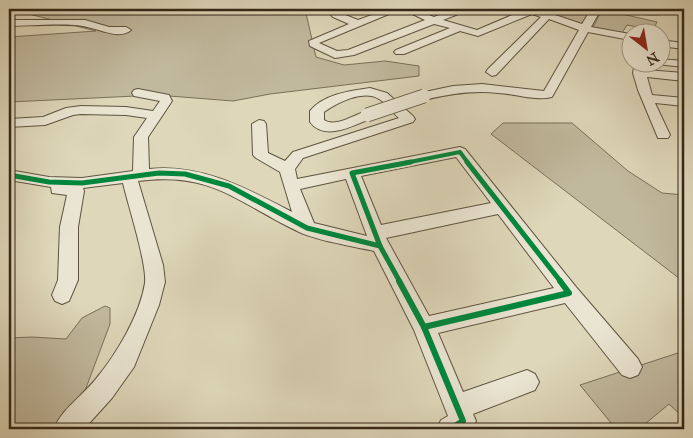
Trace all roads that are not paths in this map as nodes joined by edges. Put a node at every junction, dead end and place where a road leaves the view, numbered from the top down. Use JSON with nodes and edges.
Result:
{"nodes":[{"id":1,"x":343,"y":9,"type":"edge"},
{"id":2,"x":396,"y":9,"type":"edge"},
{"id":3,"x":406,"y":9,"type":"edge"},
{"id":4,"x":463,"y":9,"type":"edge"},
{"id":5,"x":593,"y":9,"type":"edge"},
{"id":6,"x":530,"y":10,"type":"edge"},
{"id":7,"x":547,"y":16,"type":"junction"},
{"id":8,"x":436,"y":21,"type":"junction"},
{"id":9,"x":9,"y":23,"type":"edge"},
{"id":10,"x":359,"y":24,"type":"junction"},
{"id":11,"x":461,"y":27,"type":"junction"},
{"id":12,"x":586,"y":29,"type":"junction"},
{"id":13,"x":126,"y":30,"type":"dead end"},
{"id":14,"x":620,"y":35,"type":"edge"},
{"id":15,"x":670,"y":44,"type":"edge"},
{"id":16,"x":684,"y":46,"type":"edge"},
{"id":17,"x":400,"y":52,"type":"dead end"},
{"id":18,"x":670,"y":63,"type":"edge"},
{"id":19,"x":684,"y":64,"type":"edge"},
{"id":20,"x":492,"y":72,"type":"dead end"},
{"id":21,"x":641,"y":72,"type":"edge"},
{"id":22,"x":660,"y":72,"type":"edge"},
{"id":23,"x":684,"y":77,"type":"edge"},
{"id":24,"x":138,"y":93,"type":"dead end"},
{"id":25,"x":647,"y":98,"type":"junction"},
{"id":26,"x":684,"y":102,"type":"edge"},
{"id":27,"x":156,"y":116,"type":"junction"},
{"id":28,"x":9,"y":123,"type":"edge"},
{"id":29,"x":259,"y":124,"type":"dead end"},
{"id":30,"x":664,"y":135,"type":"dead end"},
{"id":31,"x":287,"y":169,"type":"junction"},
{"id":32,"x":352,"y":173,"type":"junction"},
{"id":33,"x":9,"y":175,"type":"edge"},
{"id":34,"x":135,"y":175,"type":"junction"},
{"id":35,"x":32,"y":179,"type":"junction"},
{"id":36,"x":291,"y":186,"type":"junction"},
{"id":37,"x":502,"y":206,"type":"junction"},
{"id":38,"x":307,"y":228,"type":"junction"},
{"id":39,"x":378,"y":239,"type":"junction"},
{"id":40,"x":569,"y":293,"type":"junction"},
{"id":41,"x":62,"y":295,"type":"dead end"},
{"id":42,"x":424,"y":327,"type":"junction"},
{"id":43,"x":630,"y":367,"type":"dead end"},
{"id":44,"x":528,"y":382,"type":"dead end"},
{"id":45,"x":454,"y":418,"type":"edge"},
{"id":46,"x":67,"y":429,"type":"edge"}],
"edges":[{"from":1,"to":10,"type":"street"},
{"from":2,"to":10,"type":"street"},
{"from":3,"to":8,"type":"street"},
{"from":4,"to":8,"type":"street"},
{"from":5,"to":12,"type":"street"},
{"from":6,"to":7,"type":"street"},
{"from":6,"to":11,"type":"street"},
{"from":7,"to":12,"type":"street"},
{"from":7,"to":20,"type":"street"},
{"from":8,"to":10,"type":"street"},
{"from":8,"to":11,"type":"street"},
{"from":9,"to":13,"type":"street"},
{"from":11,"to":17,"type":"street"},
{"from":12,"to":14,"type":"street"},
{"from":12,"to":31,"type":"street","bridge":true},
{"from":15,"to":16,"type":"street"},
{"from":18,"to":19,"type":"street"},
{"from":21,"to":25,"type":"street"},
{"from":22,"to":23,"type":"street"},
{"from":24,"to":27,"type":"street"},
{"from":25,"to":26,"type":"street"},
{"from":25,"to":30,"type":"street"},
{"from":27,"to":28,"type":"street"},
{"from":27,"to":34,"type":"street"},
{"from":29,"to":31,"type":"street"},
{"from":31,"to":36,"type":"street"},
{"from":32,"to":36,"type":"street"},
{"from":32,"to":37,"type":"street"},
{"from":32,"to":39,"type":"street"},
{"from":33,"to":35,"type":"street"},
{"from":34,"to":35,"type":"street"},
{"from":34,"to":38,"type":"street"},
{"from":34,"to":46,"type":"street"},
{"from":35,"to":41,"type":"street"},
{"from":36,"to":38,"type":"street"},
{"from":37,"to":39,"type":"street"},
{"from":37,"to":40,"type":"street"},
{"from":38,"to":39,"type":"street"},
{"from":39,"to":42,"type":"street"},
{"from":40,"to":42,"type":"street"},
{"from":40,"to":43,"type":"street"},
{"from":42,"to":45,"type":"street"},
{"from":44,"to":45,"type":"street"}]}
